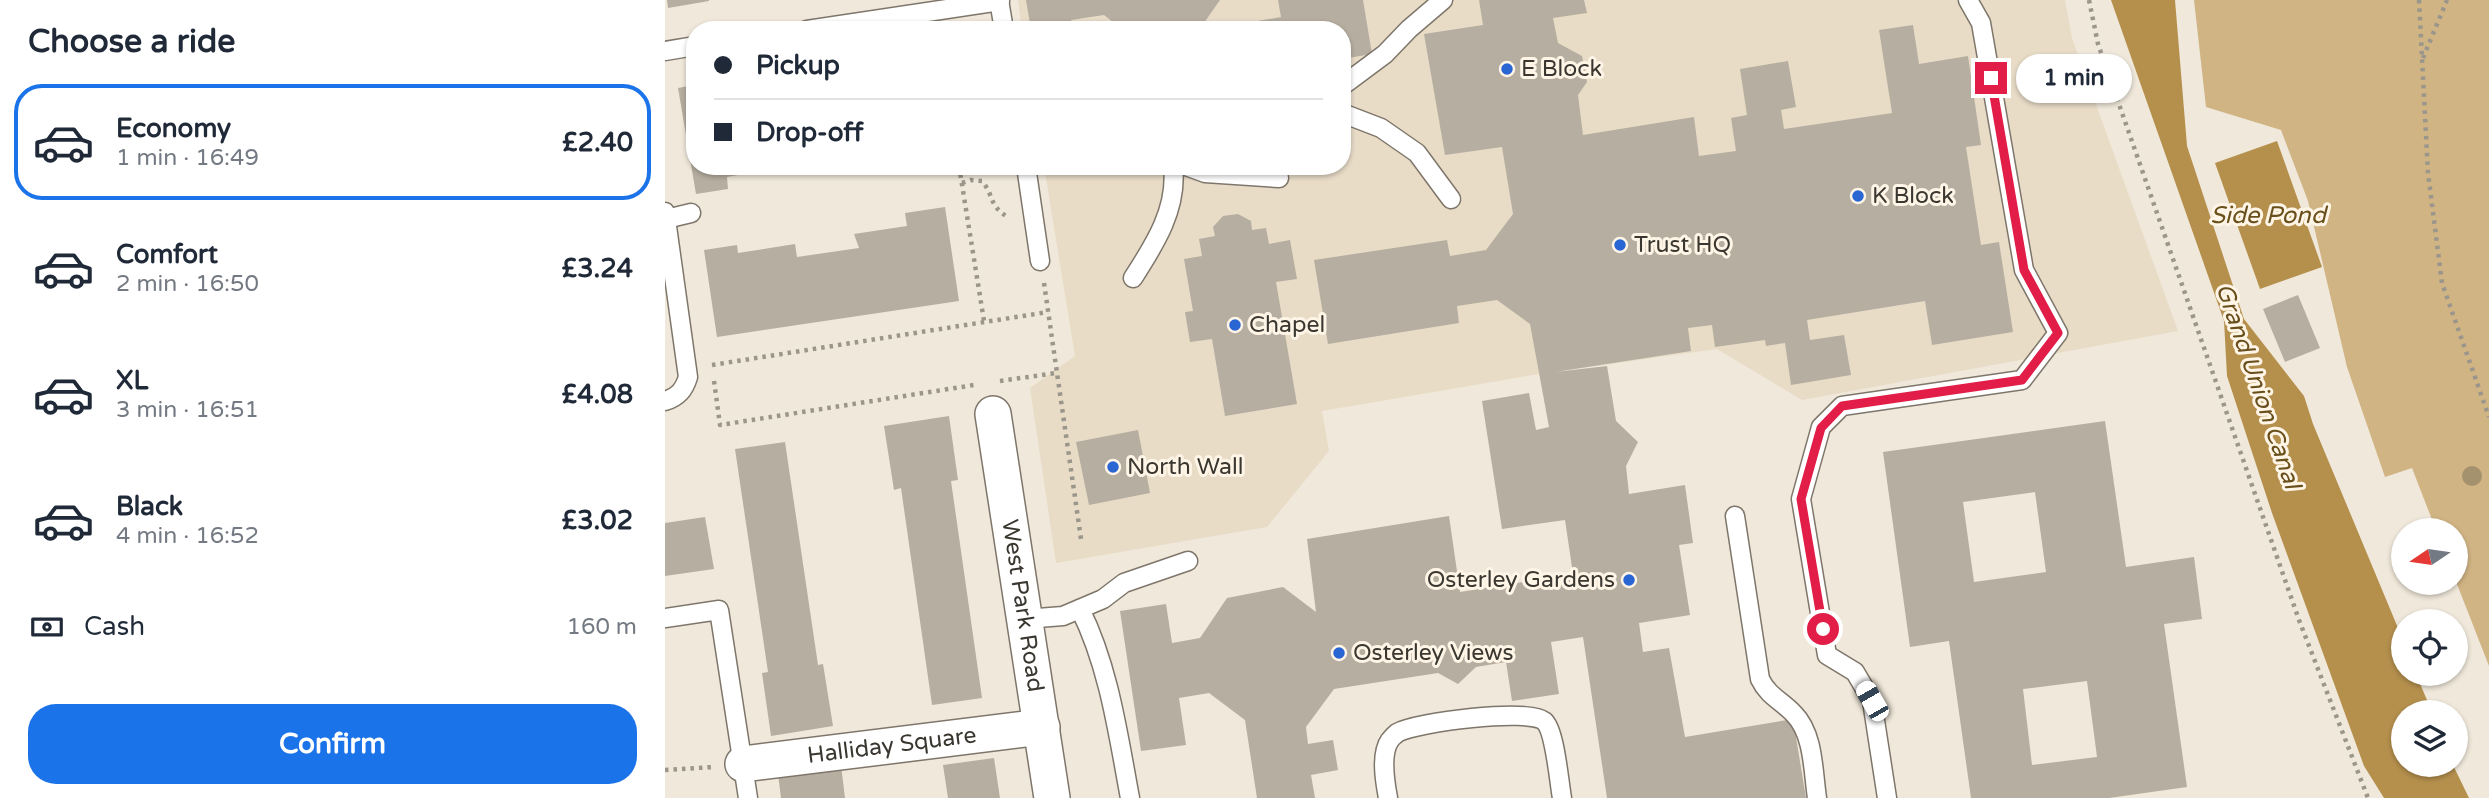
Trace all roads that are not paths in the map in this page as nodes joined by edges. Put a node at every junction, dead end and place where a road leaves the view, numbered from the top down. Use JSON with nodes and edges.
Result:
{"nodes":[{"id":1,"x":1443,"y":0,"type":"edge"},
{"id":2,"x":1968,"y":0,"type":"edge"},
{"id":3,"x":1000,"y":1,"type":"edge"},
{"id":4,"x":867,"y":21,"type":"edge"},
{"id":5,"x":1003,"y":21,"type":"edge"},
{"id":6,"x":686,"y":48,"type":"edge"},
{"id":7,"x":665,"y":51,"type":"edge"},
{"id":8,"x":1351,"y":79,"type":"edge"},
{"id":9,"x":1351,"y":116,"type":"edge"},
{"id":10,"x":1027,"y":175,"type":"edge"},
{"id":11,"x":1174,"y":175,"type":"edge"},
{"id":12,"x":1224,"y":175,"type":"edge"},
{"id":13,"x":1279,"y":178,"type":"dead end"},
{"id":14,"x":1451,"y":199,"type":"dead end"},
{"id":15,"x":691,"y":214,"type":"dead end"},
{"id":16,"x":666,"y":215,"type":"edge"},
{"id":17,"x":1040,"y":261,"type":"road end"},
{"id":18,"x":1133,"y":278,"type":"dead end"},
{"id":19,"x":986,"y":394,"type":"road end"},
{"id":20,"x":665,"y":401,"type":"edge"},
{"id":21,"x":1735,"y":516,"type":"dead end"},
{"id":22,"x":1188,"y":561,"type":"dead end"},
{"id":23,"x":1080,"y":609,"type":"junction"},
{"id":24,"x":665,"y":618,"type":"edge"},
{"id":25,"x":1025,"y":619,"type":"junction"},
{"id":26,"x":1042,"y":727,"type":"junction"},
{"id":27,"x":746,"y":781,"type":"edge"},
{"id":28,"x":1052,"y":798,"type":"edge"},
{"id":29,"x":1130,"y":798,"type":"edge"},
{"id":30,"x":1388,"y":798,"type":"edge"},
{"id":31,"x":1562,"y":798,"type":"edge"},
{"id":32,"x":1817,"y":798,"type":"edge"},
{"id":33,"x":1887,"y":798,"type":"edge"}],
"edges":[{"from":1,"to":8,"type":"lane"},
{"from":2,"to":33,"type":"lane"},
{"from":3,"to":4,"type":"lane"},
{"from":3,"to":5,"type":"lane"},
{"from":6,"to":7,"type":"lane"},
{"from":9,"to":14,"type":"lane"},
{"from":10,"to":17,"type":"lane"},
{"from":11,"to":18,"type":"lane"},
{"from":12,"to":13,"type":"lane"},
{"from":15,"to":16,"type":"lane"},
{"from":16,"to":20,"type":"lane"},
{"from":19,"to":25,"type":"street","name":"West Park Road"},
{"from":21,"to":32,"type":"lane"},
{"from":22,"to":23,"type":"lane"},
{"from":23,"to":25,"type":"lane"},
{"from":23,"to":29,"type":"lane"},
{"from":24,"to":27,"type":"lane"},
{"from":25,"to":26,"type":"street","name":"West Park Road"},
{"from":26,"to":27,"type":"street","name":"Halliday Square"},
{"from":26,"to":28,"type":"street","name":"West Park Road"},
{"from":30,"to":31,"type":"lane"}]}
